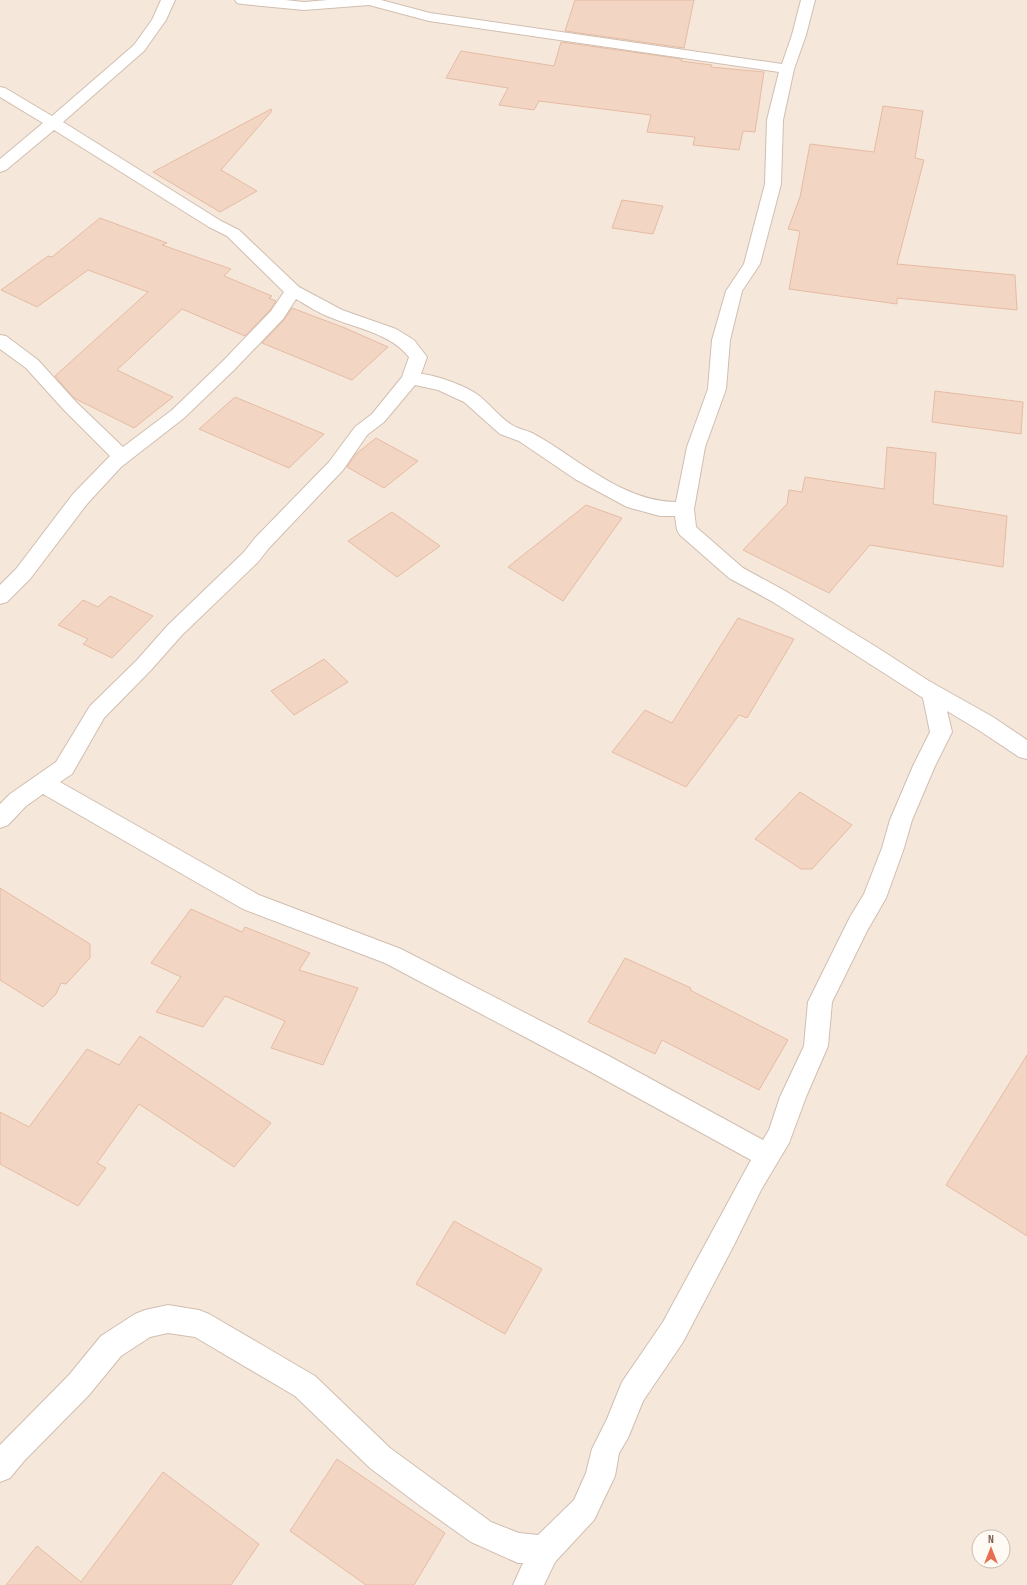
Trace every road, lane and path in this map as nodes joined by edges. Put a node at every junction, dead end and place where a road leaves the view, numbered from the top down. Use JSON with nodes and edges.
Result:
{"nodes":[{"id":1,"x":168,"y":0,"type":"edge"},
{"id":2,"x":242,"y":0,"type":"edge"},
{"id":3,"x":808,"y":0,"type":"edge"},
{"id":4,"x":787,"y":69,"type":"junction"},
{"id":5,"x":0,"y":92,"type":"edge"},
{"id":6,"x":53,"y":123,"type":"junction"},
{"id":7,"x":0,"y":167,"type":"edge"},
{"id":8,"x":293,"y":291,"type":"junction"},
{"id":9,"x":0,"y":340,"type":"edge"},
{"id":10,"x":410,"y":379,"type":"junction"},
{"id":11,"x":122,"y":457,"type":"junction"},
{"id":12,"x":684,"y":509,"type":"junction"},
{"id":13,"x":0,"y":597,"type":"edge"},
{"id":14,"x":933,"y":693,"type":"junction"},
{"id":15,"x":1027,"y":751,"type":"edge"},
{"id":16,"x":42,"y":783,"type":"junction"},
{"id":17,"x":0,"y":819,"type":"edge"},
{"id":18,"x":768,"y":1156,"type":"junction"},
{"id":19,"x":0,"y":1468,"type":"edge"},
{"id":20,"x":544,"y":1551,"type":"junction"},
{"id":21,"x":528,"y":1585,"type":"edge"}],
"edges":[{"from":1,"to":6,"type":"street"},
{"from":2,"to":4,"type":"street"},
{"from":3,"to":4,"type":"street"},
{"from":4,"to":12,"type":"street"},
{"from":5,"to":6,"type":"street"},
{"from":6,"to":7,"type":"street"},
{"from":6,"to":8,"type":"street"},
{"from":8,"to":10,"type":"street"},
{"from":8,"to":11,"type":"street"},
{"from":9,"to":11,"type":"street"},
{"from":10,"to":12,"type":"street"},
{"from":10,"to":16,"type":"street"},
{"from":11,"to":13,"type":"street"},
{"from":12,"to":14,"type":"street"},
{"from":14,"to":15,"type":"street"},
{"from":14,"to":18,"type":"street"},
{"from":16,"to":17,"type":"street"},
{"from":16,"to":18,"type":"street"},
{"from":18,"to":20,"type":"street"},
{"from":19,"to":20,"type":"street"},
{"from":20,"to":21,"type":"street"}]}
